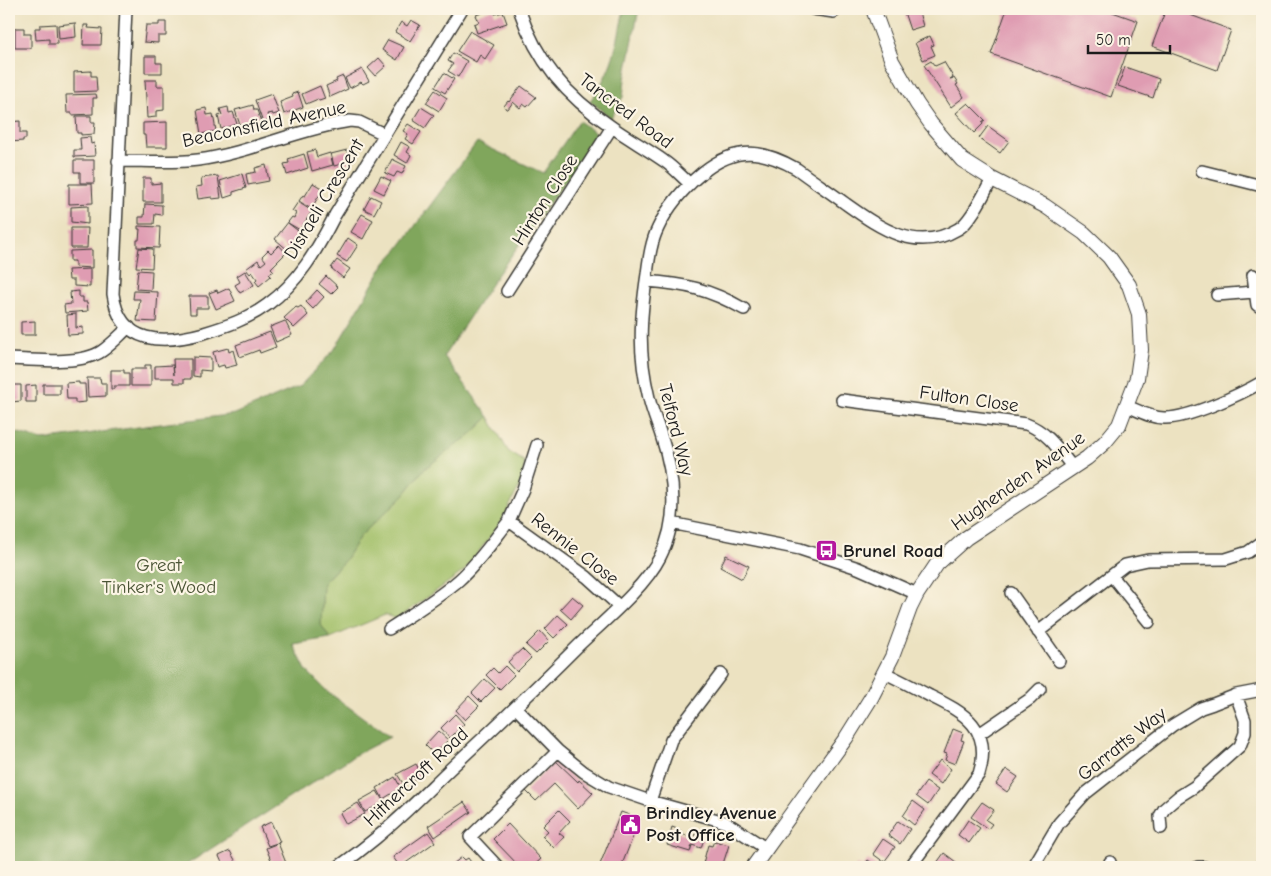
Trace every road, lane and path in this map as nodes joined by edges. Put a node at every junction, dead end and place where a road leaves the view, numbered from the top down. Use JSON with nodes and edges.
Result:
{"nodes":[{"id":1,"x":126,"y":9,"type":"edge"},
{"id":2,"x":462,"y":9,"type":"edge"},
{"id":3,"x":519,"y":9,"type":"edge"},
{"id":4,"x":813,"y":9,"type":"edge"},
{"id":5,"x":872,"y":9,"type":"edge"},
{"id":6,"x":834,"y":12,"type":"dead end"},
{"id":7,"x":612,"y":127,"type":"junction"},
{"id":8,"x":384,"y":134,"type":"junction"},
{"id":9,"x":118,"y":161,"type":"junction"},
{"id":10,"x":1202,"y":171,"type":"dead end"},
{"id":11,"x":992,"y":178,"type":"junction"},
{"id":12,"x":690,"y":184,"type":"junction"},
{"id":13,"x":1262,"y":186,"type":"edge"},
{"id":14,"x":1252,"y":275,"type":"dead end"},
{"id":15,"x":646,"y":281,"type":"junction"},
{"id":16,"x":507,"y":291,"type":"dead end"},
{"id":17,"x":1254,"y":292,"type":"junction"},
{"id":18,"x":1217,"y":295,"type":"dead end"},
{"id":19,"x":1262,"y":308,"type":"edge"},
{"id":20,"x":744,"y":309,"type":"dead end"},
{"id":21,"x":129,"y":327,"type":"junction"},
{"id":22,"x":9,"y":359,"type":"edge"},
{"id":23,"x":1262,"y":382,"type":"edge"},
{"id":24,"x":842,"y":400,"type":"dead end"},
{"id":25,"x":1127,"y":406,"type":"junction"},
{"id":26,"x":537,"y":445,"type":"dead end"},
{"id":27,"x":1073,"y":468,"type":"junction"},
{"id":28,"x":509,"y":521,"type":"junction"},
{"id":29,"x":671,"y":523,"type":"junction"},
{"id":30,"x":1262,"y":542,"type":"edge"},
{"id":31,"x":1112,"y":576,"type":"junction"},
{"id":32,"x":1011,"y":593,"type":"dead end"},
{"id":33,"x":917,"y":594,"type":"junction"},
{"id":34,"x":619,"y":606,"type":"junction"},
{"id":35,"x":1149,"y":622,"type":"dead end"},
{"id":36,"x":388,"y":629,"type":"dead end"},
{"id":37,"x":1038,"y":632,"type":"junction"},
{"id":38,"x":1059,"y":661,"type":"dead end"},
{"id":39,"x":885,"y":673,"type":"junction"},
{"id":40,"x":721,"y":674,"type":"dead end"},
{"id":41,"x":1040,"y":689,"type":"dead end"},
{"id":42,"x":1262,"y":690,"type":"edge"},
{"id":43,"x":1236,"y":695,"type":"junction"},
{"id":44,"x":516,"y":708,"type":"junction"},
{"id":45,"x":979,"y":734,"type":"junction"},
{"id":46,"x":558,"y":751,"type":"junction"},
{"id":47,"x":650,"y":801,"type":"junction"},
{"id":48,"x":1160,"y":828,"type":"dead end"},
{"id":49,"x":767,"y":849,"type":"junction"},
{"id":50,"x":1262,"y":866,"type":"edge"},
{"id":51,"x":338,"y":867,"type":"edge"},
{"id":52,"x":498,"y":867,"type":"edge"},
{"id":53,"x":753,"y":867,"type":"edge"},
{"id":54,"x":910,"y":867,"type":"edge"},
{"id":55,"x":1033,"y":867,"type":"edge"},
{"id":56,"x":1198,"y":867,"type":"edge"},
{"id":57,"x":1204,"y":867,"type":"edge"},
{"id":58,"x":1258,"y":867,"type":"edge"}],
"edges":[{"from":1,"to":9,"type":"street","name":"Disraeli Crescent"},
{"from":2,"to":8,"type":"street","name":"Disraeli Crescent"},
{"from":3,"to":7,"type":"street","name":"Tancred Road"},
{"from":4,"to":6,"type":"street"},
{"from":5,"to":11,"type":"street","name":"Hughenden Avenue"},
{"from":7,"to":12,"type":"street","name":"Tancred Road"},
{"from":7,"to":16,"type":"street","name":"Hinton Close"},
{"from":8,"to":9,"type":"street","name":"Beaconsfield Avenue"},
{"from":8,"to":21,"type":"street","name":"Disraeli Crescent"},
{"from":9,"to":21,"type":"street","name":"Disraeli Crescent"},
{"from":10,"to":13,"type":"street"},
{"from":11,"to":12,"type":"street","name":"Telford Way"},
{"from":11,"to":25,"type":"street","name":"Hughenden Avenue"},
{"from":12,"to":15,"type":"street","name":"Telford Way"},
{"from":14,"to":17,"type":"street"},
{"from":15,"to":20,"type":"street"},
{"from":15,"to":29,"type":"street","name":"Telford Way"},
{"from":17,"to":18,"type":"street"},
{"from":17,"to":19,"type":"street"},
{"from":21,"to":22,"type":"street"},
{"from":23,"to":25,"type":"street"},
{"from":24,"to":27,"type":"street","name":"Fulton Close"},
{"from":25,"to":27,"type":"street","name":"Hughenden Avenue"},
{"from":26,"to":28,"type":"street","name":"Rennie Close"},
{"from":27,"to":33,"type":"street","name":"Hughenden Avenue"},
{"from":28,"to":34,"type":"street","name":"Rennie Close"},
{"from":28,"to":36,"type":"street","name":"Rennie Close"},
{"from":29,"to":33,"type":"street"},
{"from":29,"to":34,"type":"street","name":"Telford Way"},
{"from":30,"to":31,"type":"street"},
{"from":31,"to":35,"type":"street"},
{"from":31,"to":37,"type":"street"},
{"from":32,"to":37,"type":"street"},
{"from":33,"to":39,"type":"street","name":"Hughenden Avenue"},
{"from":34,"to":44,"type":"street","name":"Telford Way"},
{"from":37,"to":38,"type":"street"},
{"from":39,"to":45,"type":"street"},
{"from":39,"to":49,"type":"street","name":"Hughenden Avenue"},
{"from":40,"to":47,"type":"street"},
{"from":41,"to":45,"type":"street"},
{"from":42,"to":43,"type":"street","name":"Garratts Way"},
{"from":43,"to":48,"type":"street"},
{"from":43,"to":55,"type":"street","name":"Garratts Way"},
{"from":44,"to":46,"type":"street"},
{"from":44,"to":51,"type":"street","name":"Hithercroft Road"},
{"from":45,"to":54,"type":"street"},
{"from":46,"to":47,"type":"street"},
{"from":46,"to":52,"type":"street"},
{"from":47,"to":49,"type":"street"},
{"from":49,"to":53,"type":"street","name":"Hughenden Avenue"},
{"from":50,"to":58,"type":"street"},
{"from":56,"to":57,"type":"street"}]}
